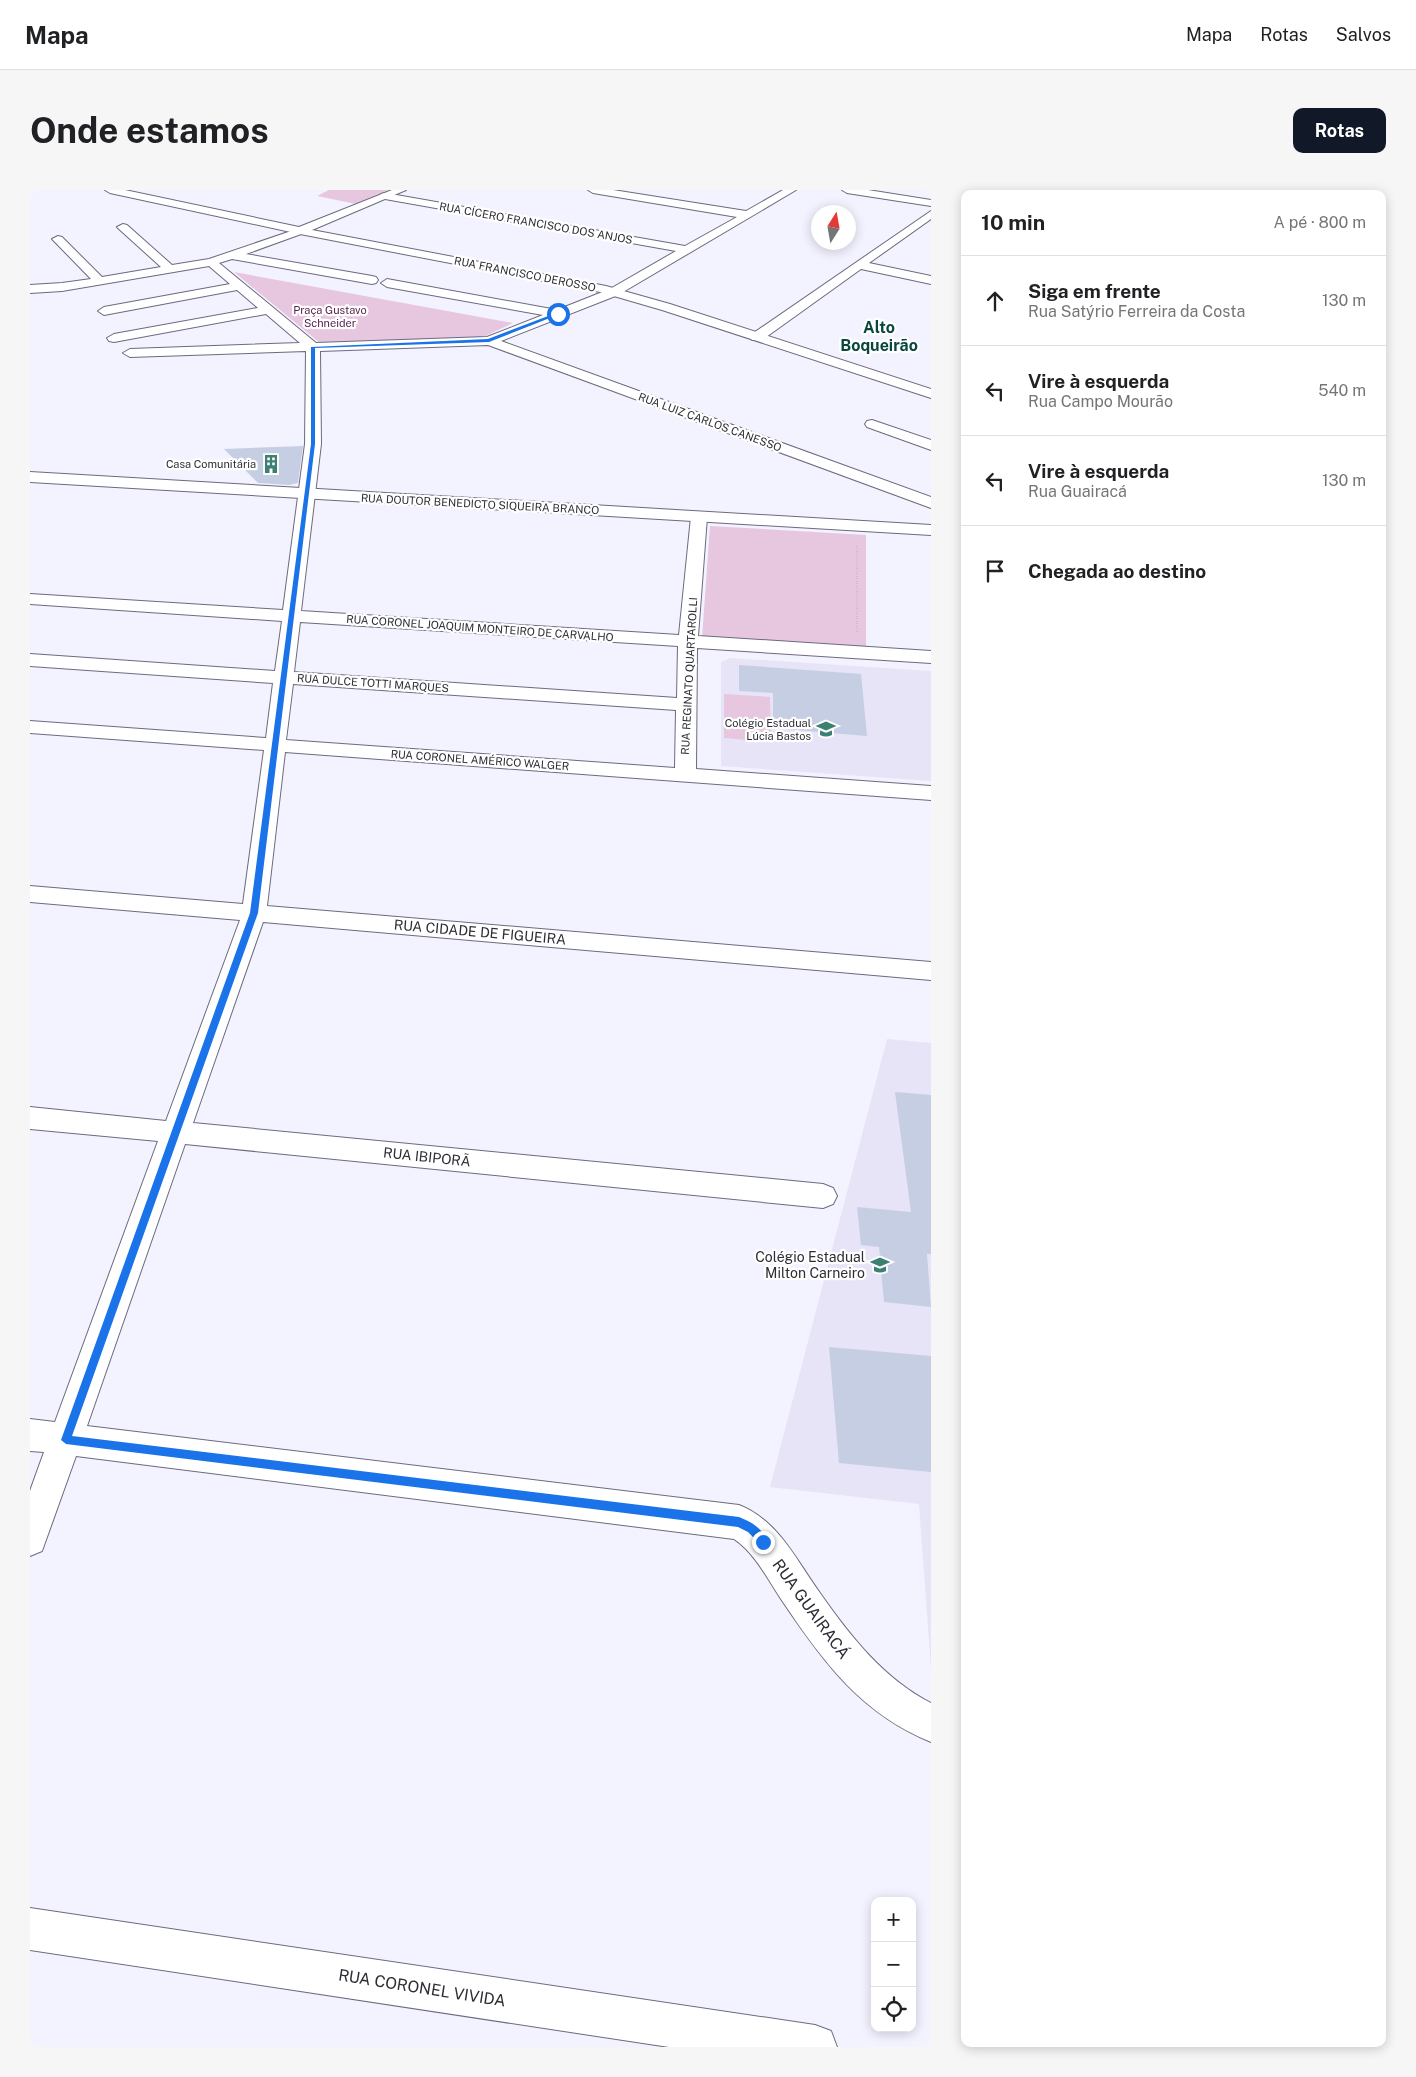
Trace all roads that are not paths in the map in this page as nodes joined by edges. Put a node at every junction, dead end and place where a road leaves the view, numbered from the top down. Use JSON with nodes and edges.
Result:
{"nodes":[{"id":1,"x":110,"y":190,"type":"edge"},
{"id":2,"x":401,"y":190,"type":"edge"},
{"id":3,"x":593,"y":190,"type":"edge"},
{"id":4,"x":791,"y":190,"type":"edge"},
{"id":5,"x":847,"y":190,"type":"edge"},
{"id":6,"x":386,"y":196,"type":"junction"},
{"id":7,"x":931,"y":203,"type":"edge"},
{"id":8,"x":931,"y":214,"type":"edge"},
{"id":9,"x":747,"y":215,"type":"junction"},
{"id":10,"x":123,"y":227,"type":"dead end"},
{"id":11,"x":300,"y":231,"type":"junction"},
{"id":12,"x":58,"y":239,"type":"dead end"},
{"id":13,"x":687,"y":250,"type":"junction"},
{"id":14,"x":221,"y":258,"type":"junction"},
{"id":15,"x":859,"y":265,"type":"junction"},
{"id":16,"x":170,"y":269,"type":"junction"},
{"id":17,"x":372,"y":280,"type":"dead end"},
{"id":18,"x":931,"y":280,"type":"edge"},
{"id":19,"x":100,"y":281,"type":"junction"},
{"id":20,"x":387,"y":283,"type":"dead end"},
{"id":21,"x":240,"y":286,"type":"junction"},
{"id":22,"x":30,"y":289,"type":"edge"},
{"id":23,"x":614,"y":292,"type":"junction"},
{"id":24,"x":268,"y":310,"type":"junction"},
{"id":25,"x":104,"y":311,"type":"dead end"},
{"id":26,"x":558,"y":314,"type":"junction"},
{"id":27,"x":757,"y":337,"type":"junction"},
{"id":28,"x":114,"y":338,"type":"dead end"},
{"id":29,"x":489,"y":341,"type":"junction"},
{"id":30,"x":313,"y":347,"type":"junction"},
{"id":31,"x":130,"y":353,"type":"dead end"},
{"id":32,"x":931,"y":394,"type":"edge"},
{"id":33,"x":872,"y":424,"type":"dead end"},
{"id":34,"x":931,"y":445,"type":"edge"},
{"id":35,"x":30,"y":477,"type":"edge"},
{"id":36,"x":307,"y":494,"type":"junction"},
{"id":37,"x":931,"y":503,"type":"edge"},
{"id":38,"x":699,"y":517,"type":"junction"},
{"id":39,"x":931,"y":530,"type":"edge"},
{"id":40,"x":30,"y":599,"type":"edge"},
{"id":41,"x":292,"y":616,"type":"junction"},
{"id":42,"x":688,"y":642,"type":"junction"},
{"id":43,"x":931,"y":657,"type":"edge"},
{"id":44,"x":30,"y":660,"type":"edge"},
{"id":45,"x":284,"y":677,"type":"junction"},
{"id":46,"x":686,"y":705,"type":"junction"},
{"id":47,"x":30,"y":727,"type":"edge"},
{"id":48,"x":275,"y":745,"type":"junction"},
{"id":49,"x":685,"y":775,"type":"junction"},
{"id":50,"x":931,"y":793,"type":"edge"},
{"id":51,"x":30,"y":894,"type":"edge"},
{"id":52,"x":254,"y":913,"type":"junction"},
{"id":53,"x":931,"y":971,"type":"edge"},
{"id":54,"x":30,"y":1118,"type":"edge"},
{"id":55,"x":176,"y":1132,"type":"junction"},
{"id":56,"x":824,"y":1196,"type":"dead end"},
{"id":57,"x":30,"y":1435,"type":"edge"},
{"id":58,"x":66,"y":1440,"type":"junction"},
{"id":59,"x":30,"y":1539,"type":"edge"},
{"id":60,"x":931,"y":1723,"type":"edge"},
{"id":61,"x":30,"y":1929,"type":"edge"},
{"id":62,"x":815,"y":2047,"type":"edge"}],
"edges":[{"from":1,"to":11,"type":"street","name":"RUA FRANCISCO DEROSSO"},
{"from":2,"to":6,"type":"street"},
{"from":3,"to":9,"type":"street"},
{"from":4,"to":9,"type":"street"},
{"from":5,"to":7,"type":"street"},
{"from":6,"to":11,"type":"street"},
{"from":6,"to":13,"type":"street","name":"RUA CÍCERO FRANCISCO DOS ANJOS"},
{"from":8,"to":15,"type":"street"},
{"from":9,"to":13,"type":"street"},
{"from":10,"to":16,"type":"street"},
{"from":11,"to":14,"type":"street"},
{"from":11,"to":23,"type":"street","name":"RUA FRANCISCO DEROSSO"},
{"from":12,"to":19,"type":"street"},
{"from":13,"to":23,"type":"street"},
{"from":14,"to":16,"type":"street"},
{"from":14,"to":17,"type":"street"},
{"from":14,"to":21,"type":"street"},
{"from":15,"to":18,"type":"street"},
{"from":15,"to":27,"type":"street"},
{"from":16,"to":19,"type":"street"},
{"from":19,"to":22,"type":"street"},
{"from":20,"to":26,"type":"street"},
{"from":21,"to":24,"type":"street"},
{"from":21,"to":25,"type":"street"},
{"from":23,"to":26,"type":"street"},
{"from":23,"to":27,"type":"street","name":"RUA FRANCISCO DEROSSO"},
{"from":24,"to":28,"type":"street"},
{"from":24,"to":30,"type":"street"},
{"from":26,"to":29,"type":"street"},
{"from":27,"to":32,"type":"street","name":"RUA FRANCISCO DEROSSO"},
{"from":29,"to":30,"type":"street"},
{"from":29,"to":37,"type":"street","name":"RUA LUIZ CARLOS CANESSO"},
{"from":30,"to":31,"type":"street"},
{"from":30,"to":36,"type":"street"},
{"from":33,"to":34,"type":"street"},
{"from":35,"to":36,"type":"street","name":"RUA DOUTOR BENEDICTO SIQUEIRA BRANCO"},
{"from":36,"to":38,"type":"street","name":"RUA DOUTOR BENEDICTO SIQUEIRA BRANCO"},
{"from":36,"to":41,"type":"street"},
{"from":38,"to":39,"type":"street","name":"RUA DOUTOR BENEDICTO SIQUEIRA BRANCO"},
{"from":38,"to":42,"type":"street","name":"RUA REGINATO QUARTAROLLI"},
{"from":40,"to":41,"type":"street","name":"RUA CORONEL JOAQUIM MONTEIRO DE CARVALHO"},
{"from":41,"to":42,"type":"street","name":"RUA CORONEL JOAQUIM MONTEIRO DE CARVALHO"},
{"from":41,"to":45,"type":"street"},
{"from":42,"to":43,"type":"street","name":"RUA CORONEL JOAQUIM MONTEIRO DE CARVALHO"},
{"from":42,"to":46,"type":"street","name":"RUA REGINATO QUARTAROLLI"},
{"from":44,"to":45,"type":"street","name":"RUA DULCE TOTTI MARQUES"},
{"from":45,"to":46,"type":"street","name":"RUA DULCE TOTTI MARQUES"},
{"from":45,"to":48,"type":"street"},
{"from":46,"to":49,"type":"street","name":"RUA REGINATO QUARTAROLLI"},
{"from":47,"to":48,"type":"street","name":"RUA CORONEL AMÉRICO WALGER"},
{"from":48,"to":49,"type":"street","name":"RUA CORONEL AMÉRICO WALGER"},
{"from":48,"to":52,"type":"street"},
{"from":49,"to":50,"type":"street","name":"RUA CORONEL AMÉRICO WALGER"},
{"from":51,"to":52,"type":"street","name":"RUA CIDADE DE FIGUEIRA"},
{"from":52,"to":53,"type":"street","name":"RUA CIDADE DE FIGUEIRA"},
{"from":52,"to":55,"type":"street"},
{"from":54,"to":55,"type":"street","name":"RUA IBIPORÃ"},
{"from":55,"to":56,"type":"street","name":"RUA IBIPORÃ"},
{"from":55,"to":58,"type":"street"},
{"from":57,"to":58,"type":"street","name":"RUA GUAIRACÁ"},
{"from":58,"to":59,"type":"street"},
{"from":58,"to":60,"type":"street","name":"RUA GUAIRACÁ"},
{"from":61,"to":62,"type":"street","name":"RUA CORONEL VIVIDA"}]}
